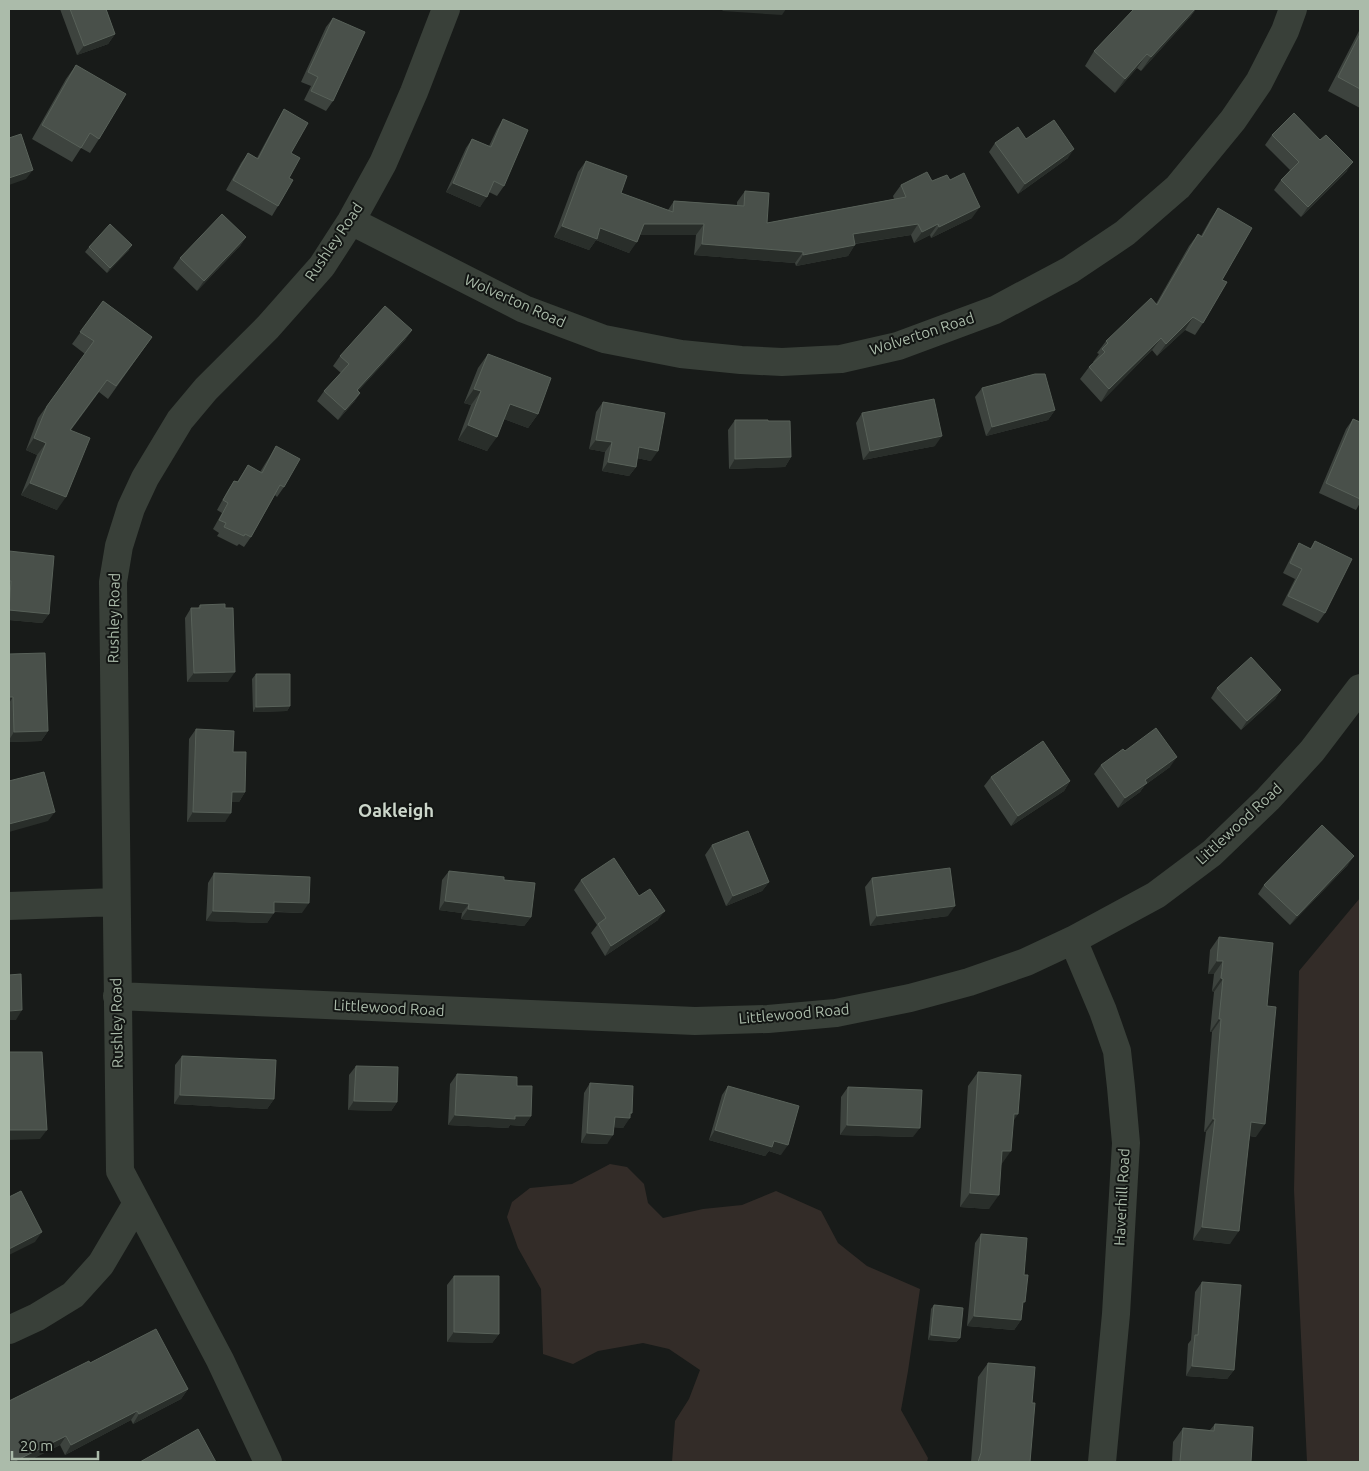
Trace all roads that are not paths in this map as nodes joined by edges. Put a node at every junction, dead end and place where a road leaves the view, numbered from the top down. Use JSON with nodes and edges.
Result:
{"nodes":[{"id":1,"x":446,"y":9,"type":"edge"},
{"id":2,"x":1293,"y":9,"type":"edge"},
{"id":3,"x":351,"y":221,"type":"junction"},
{"id":4,"x":1360,"y":688,"type":"edge"},
{"id":5,"x":116,"y":902,"type":"junction"},
{"id":6,"x":9,"y":906,"type":"edge"},
{"id":7,"x":1073,"y":940,"type":"junction"},
{"id":8,"x":117,"y":996,"type":"junction"},
{"id":9,"x":137,"y":1203,"type":"junction"},
{"id":10,"x":9,"y":1330,"type":"edge"},
{"id":11,"x":268,"y":1462,"type":"edge"},
{"id":12,"x":1102,"y":1462,"type":"edge"}],
"edges":[{"from":1,"to":3,"type":"street","name":"Rushley Road"},
{"from":2,"to":3,"type":"street","name":"Wolverton Road"},
{"from":3,"to":5,"type":"street","name":"Rushley Road"},
{"from":4,"to":7,"type":"street","name":"Littlewood Road"},
{"from":5,"to":6,"type":"street"},
{"from":5,"to":8,"type":"street","name":"Rushley Road"},
{"from":7,"to":8,"type":"street","name":"Littlewood Road"},
{"from":7,"to":12,"type":"street","name":"Haverhill Road"},
{"from":8,"to":9,"type":"street","name":"Rushley Road"},
{"from":9,"to":10,"type":"street"},
{"from":9,"to":11,"type":"street","name":"Rushley Road"}]}
